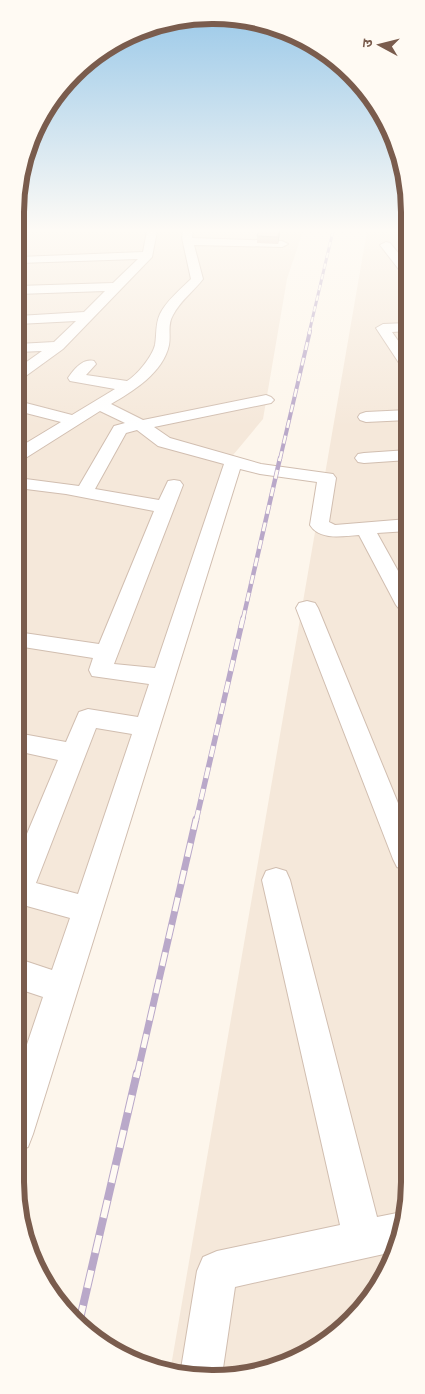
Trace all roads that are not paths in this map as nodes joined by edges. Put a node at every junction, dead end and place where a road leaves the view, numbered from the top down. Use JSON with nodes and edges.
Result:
{"nodes":[{"id":1,"x":109,"y":296,"type":"edge"},
{"id":2,"x":182,"y":296,"type":"edge"},
{"id":3,"x":89,"y":316,"type":"junction"},
{"id":4,"x":24,"y":320,"type":"edge"},
{"id":5,"x":401,"y":327,"type":"edge"},
{"id":6,"x":58,"y":346,"type":"junction"},
{"id":7,"x":24,"y":348,"type":"edge"},
{"id":8,"x":401,"y":355,"type":"edge"},
{"id":9,"x":88,"y":364,"type":"dead end"},
{"id":10,"x":24,"y":371,"type":"edge"},
{"id":11,"x":128,"y":386,"type":"junction"},
{"id":12,"x":266,"y":400,"type":"dead end"},
{"id":13,"x":99,"y":405,"type":"junction"},
{"id":14,"x":24,"y":408,"type":"edge"},
{"id":15,"x":401,"y":415,"type":"edge"},
{"id":16,"x":366,"y":417,"type":"dead end"},
{"id":17,"x":73,"y":420,"type":"junction"},
{"id":18,"x":140,"y":426,"type":"junction"},
{"id":19,"x":24,"y":451,"type":"edge"},
{"id":20,"x":401,"y":455,"type":"edge"},
{"id":21,"x":364,"y":458,"type":"dead end"},
{"id":22,"x":233,"y":462,"type":"junction"},
{"id":23,"x":24,"y":484,"type":"edge"},
{"id":24,"x":174,"y":485,"type":"dead end"},
{"id":25,"x":84,"y":493,"type":"junction"},
{"id":26,"x":165,"y":506,"type":"junction"},
{"id":27,"x":401,"y":526,"type":"edge"},
{"id":28,"x":366,"y":530,"type":"junction"},
{"id":29,"x":401,"y":592,"type":"edge"},
{"id":30,"x":307,"y":608,"type":"dead end"},
{"id":31,"x":24,"y":640,"type":"edge"},
{"id":32,"x":106,"y":653,"type":"junction"},
{"id":33,"x":162,"y":678,"type":"junction"},
{"id":34,"x":146,"y":727,"type":"junction"},
{"id":35,"x":24,"y":743,"type":"edge"},
{"id":36,"x":73,"y":753,"type":"junction"},
{"id":37,"x":401,"y":844,"type":"edge"},
{"id":38,"x":24,"y":873,"type":"edge"},
{"id":39,"x":276,"y":880,"type":"dead end"},
{"id":40,"x":24,"y":892,"type":"edge"},
{"id":41,"x":87,"y":909,"type":"junction"},
{"id":42,"x":24,"y":976,"type":"edge"},
{"id":43,"x":62,"y":988,"type":"junction"},
{"id":44,"x":24,"y":1106,"type":"edge"},
{"id":45,"x":394,"y":1233,"type":"edge"},
{"id":46,"x":363,"y":1240,"type":"junction"},
{"id":47,"x":203,"y":1370,"type":"edge"}],
"edges":[{"from":1,"to":3,"type":"street"},
{"from":2,"to":11,"type":"street"},
{"from":3,"to":4,"type":"street"},
{"from":3,"to":6,"type":"street"},
{"from":5,"to":8,"type":"street"},
{"from":6,"to":7,"type":"street"},
{"from":6,"to":10,"type":"street"},
{"from":9,"to":11,"type":"street"},
{"from":11,"to":13,"type":"street"},
{"from":12,"to":18,"type":"street"},
{"from":13,"to":17,"type":"street"},
{"from":13,"to":18,"type":"street"},
{"from":14,"to":17,"type":"street"},
{"from":15,"to":16,"type":"street"},
{"from":17,"to":19,"type":"street"},
{"from":18,"to":22,"type":"street"},
{"from":18,"to":25,"type":"street"},
{"from":20,"to":21,"type":"street"},
{"from":22,"to":28,"type":"street"},
{"from":22,"to":33,"type":"street"},
{"from":23,"to":25,"type":"street"},
{"from":24,"to":26,"type":"street"},
{"from":25,"to":26,"type":"street"},
{"from":26,"to":32,"type":"street"},
{"from":27,"to":28,"type":"street"},
{"from":28,"to":29,"type":"street"},
{"from":30,"to":37,"type":"street"},
{"from":31,"to":32,"type":"street"},
{"from":32,"to":33,"type":"street"},
{"from":33,"to":34,"type":"street"},
{"from":34,"to":36,"type":"street"},
{"from":34,"to":41,"type":"street"},
{"from":35,"to":36,"type":"street"},
{"from":36,"to":38,"type":"street"},
{"from":39,"to":46,"type":"street"},
{"from":40,"to":41,"type":"street"},
{"from":41,"to":43,"type":"street"},
{"from":42,"to":43,"type":"street"},
{"from":43,"to":44,"type":"street"},
{"from":45,"to":46,"type":"street"},
{"from":46,"to":47,"type":"street"}]}
